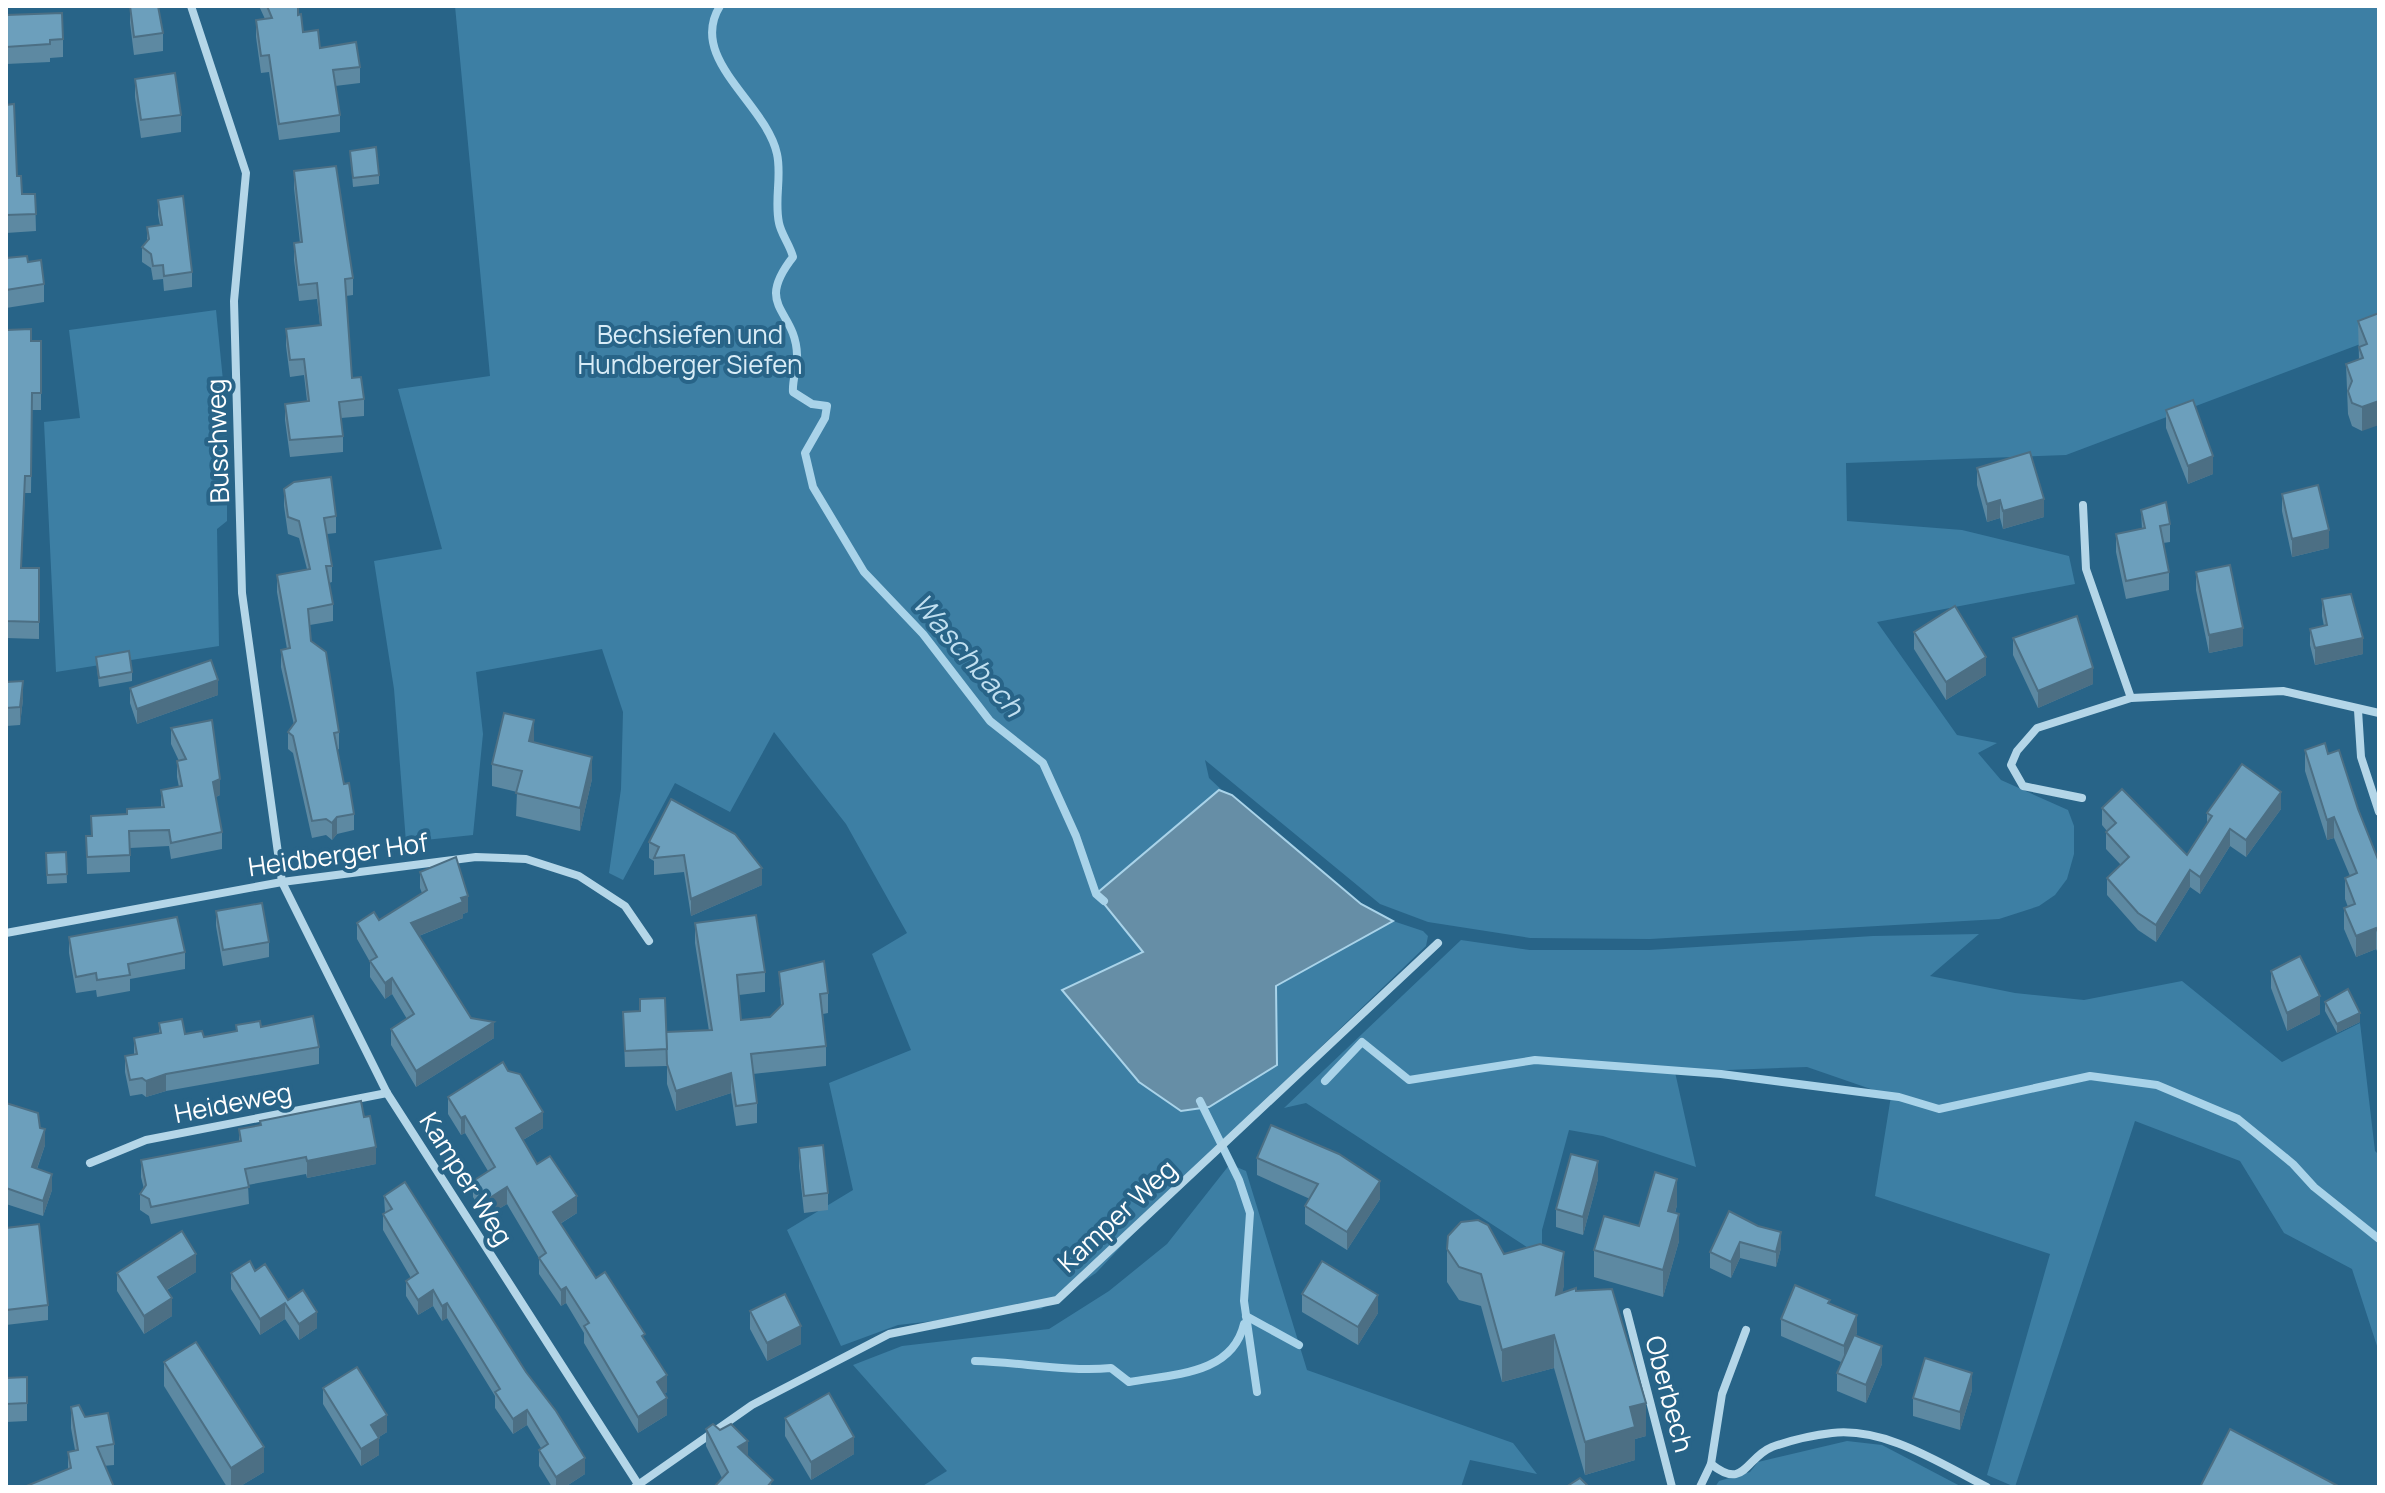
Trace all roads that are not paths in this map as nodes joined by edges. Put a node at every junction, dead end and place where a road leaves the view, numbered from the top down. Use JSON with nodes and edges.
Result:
{"nodes":[{"id":1,"x":191,"y":6,"type":"edge"},
{"id":2,"x":2083,"y":505,"type":"dead end"},
{"id":3,"x":2131,"y":698,"type":"junction"},
{"id":4,"x":2358,"y":710,"type":"junction"},
{"id":5,"x":2379,"y":713,"type":"edge"},
{"id":6,"x":2082,"y":798,"type":"dead end"},
{"id":7,"x":2379,"y":812,"type":"edge"},
{"id":8,"x":282,"y":882,"type":"junction"},
{"id":9,"x":6,"y":933,"type":"edge"},
{"id":10,"x":649,"y":941,"type":"dead end"},
{"id":11,"x":1438,"y":943,"type":"dead end"},
{"id":12,"x":387,"y":1093,"type":"junction"},
{"id":13,"x":90,"y":1163,"type":"dead end"},
{"id":14,"x":1627,"y":1312,"type":"dead end"},
{"id":15,"x":1746,"y":1330,"type":"dead end"},
{"id":16,"x":1711,"y":1464,"type":"junction"},
{"id":17,"x":636,"y":1486,"type":"edge"},
{"id":18,"x":1672,"y":1487,"type":"edge"},
{"id":19,"x":1700,"y":1487,"type":"edge"},
{"id":20,"x":1987,"y":1487,"type":"edge"}],
"edges":[{"from":1,"to":8,"type":"street","name":"Buschweg"},
{"from":2,"to":3,"type":"street"},
{"from":3,"to":4,"type":"street"},
{"from":3,"to":6,"type":"street"},
{"from":4,"to":5,"type":"street"},
{"from":4,"to":7,"type":"street"},
{"from":8,"to":9,"type":"street","name":"Heidberger Hof"},
{"from":8,"to":10,"type":"street","name":"Heidberger Hof"},
{"from":8,"to":12,"type":"street","name":"Kamper Weg"},
{"from":11,"to":17,"type":"street","name":"Kamper Weg"},
{"from":12,"to":13,"type":"street","name":"Heideweg"},
{"from":12,"to":17,"type":"street","name":"Kamper Weg"},
{"from":14,"to":18,"type":"street","name":"Oberbech"},
{"from":15,"to":16,"type":"street","name":"Oberbech"},
{"from":16,"to":19,"type":"street","name":"Oberbech"},
{"from":16,"to":20,"type":"street","name":"Oberbech"}]}
